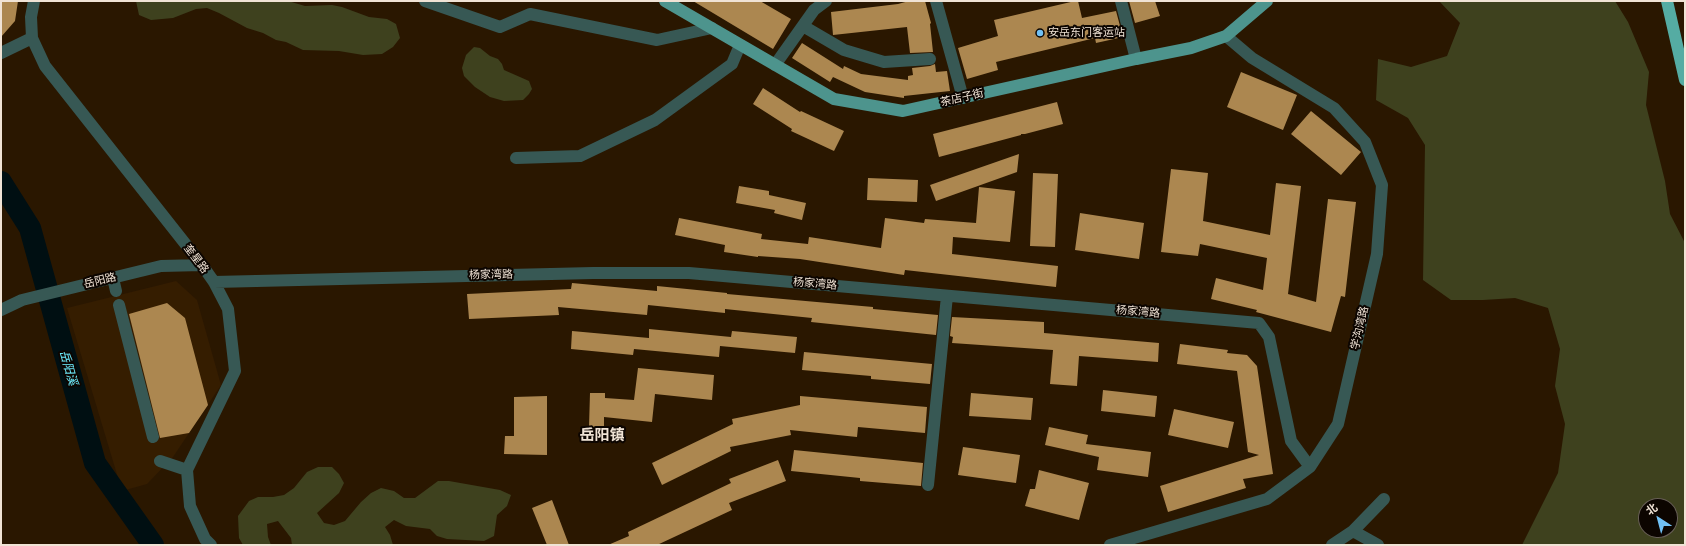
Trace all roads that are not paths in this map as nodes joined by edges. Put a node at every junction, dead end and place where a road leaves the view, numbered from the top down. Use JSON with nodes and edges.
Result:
{"nodes":[{"id":1,"x":34,"y":1,"type":"edge"},
{"id":2,"x":425,"y":1,"type":"edge"},
{"id":3,"x":665,"y":1,"type":"edge"},
{"id":4,"x":826,"y":1,"type":"edge"},
{"id":5,"x":936,"y":1,"type":"edge"},
{"id":6,"x":1121,"y":1,"type":"edge"},
{"id":7,"x":1267,"y":1,"type":"edge"},
{"id":8,"x":1667,"y":1,"type":"edge"},
{"id":9,"x":803,"y":26,"type":"junction"},
{"id":10,"x":712,"y":28,"type":"junction"},
{"id":11,"x":1226,"y":36,"type":"junction"},
{"id":12,"x":32,"y":38,"type":"junction"},
{"id":13,"x":740,"y":45,"type":"junction"},
{"id":14,"x":1,"y":53,"type":"edge"},
{"id":15,"x":930,"y":59,"type":"dead end"},
{"id":16,"x":1136,"y":59,"type":"junction"},
{"id":17,"x":775,"y":65,"type":"junction"},
{"id":18,"x":1685,"y":80,"type":"edge"},
{"id":19,"x":963,"y":98,"type":"junction"},
{"id":20,"x":516,"y":158,"type":"dead end"},
{"id":21,"x":202,"y":265,"type":"junction"},
{"id":22,"x":113,"y":278,"type":"junction"},
{"id":23,"x":214,"y":282,"type":"junction"},
{"id":24,"x":116,"y":291,"type":"dead end"},
{"id":25,"x":947,"y":296,"type":"junction"},
{"id":26,"x":119,"y":305,"type":"dead end"},
{"id":27,"x":1,"y":310,"type":"edge"},
{"id":28,"x":152,"y":437,"type":"dead end"},
{"id":29,"x":160,"y":460,"type":"dead end"},
{"id":30,"x":1310,"y":467,"type":"junction"},
{"id":31,"x":187,"y":470,"type":"junction"},
{"id":32,"x":928,"y":485,"type":"dead end"},
{"id":33,"x":1384,"y":499,"type":"dead end"},
{"id":34,"x":1353,"y":531,"type":"junction"},
{"id":35,"x":211,"y":545,"type":"edge"},
{"id":36,"x":1110,"y":545,"type":"edge"},
{"id":37,"x":1332,"y":545,"type":"edge"},
{"id":38,"x":1378,"y":545,"type":"edge"}],
"edges":[{"from":1,"to":12,"type":"street","name":"奎星路"},
{"from":2,"to":10,"type":"street"},
{"from":3,"to":10,"type":"main road","name":"茶店子街"},
{"from":4,"to":9,"type":"street"},
{"from":5,"to":19,"type":"street"},
{"from":6,"to":16,"type":"street"},
{"from":7,"to":11,"type":"main road","name":"茶店子街"},
{"from":8,"to":18,"type":"highway"},
{"from":9,"to":15,"type":"street"},
{"from":9,"to":17,"type":"street"},
{"from":10,"to":13,"type":"main road","name":"茶店子街"},
{"from":11,"to":16,"type":"main road","name":"茶店子街"},
{"from":11,"to":30,"type":"street","name":"学沟湾路"},
{"from":12,"to":14,"type":"street"},
{"from":12,"to":21,"type":"street","name":"奎星路"},
{"from":13,"to":17,"type":"main road","name":"茶店子街"},
{"from":13,"to":20,"type":"street"},
{"from":16,"to":19,"type":"main road","name":"茶店子街"},
{"from":17,"to":19,"type":"main road","name":"茶店子街"},
{"from":21,"to":22,"type":"street","name":"岳阳路"},
{"from":21,"to":23,"type":"street","name":"奎星路"},
{"from":22,"to":24,"type":"street"},
{"from":22,"to":27,"type":"street","name":"岳阳路"},
{"from":23,"to":25,"type":"street","name":"杨家湾路"},
{"from":23,"to":31,"type":"street","name":"奎星路"},
{"from":25,"to":30,"type":"street","name":"杨家湾路"},
{"from":25,"to":32,"type":"street"},
{"from":26,"to":28,"type":"street"},
{"from":29,"to":31,"type":"street"},
{"from":30,"to":36,"type":"street","name":"学沟湾路"},
{"from":31,"to":35,"type":"street"},
{"from":33,"to":34,"type":"street"},
{"from":34,"to":37,"type":"street"},
{"from":34,"to":38,"type":"street"}]}
